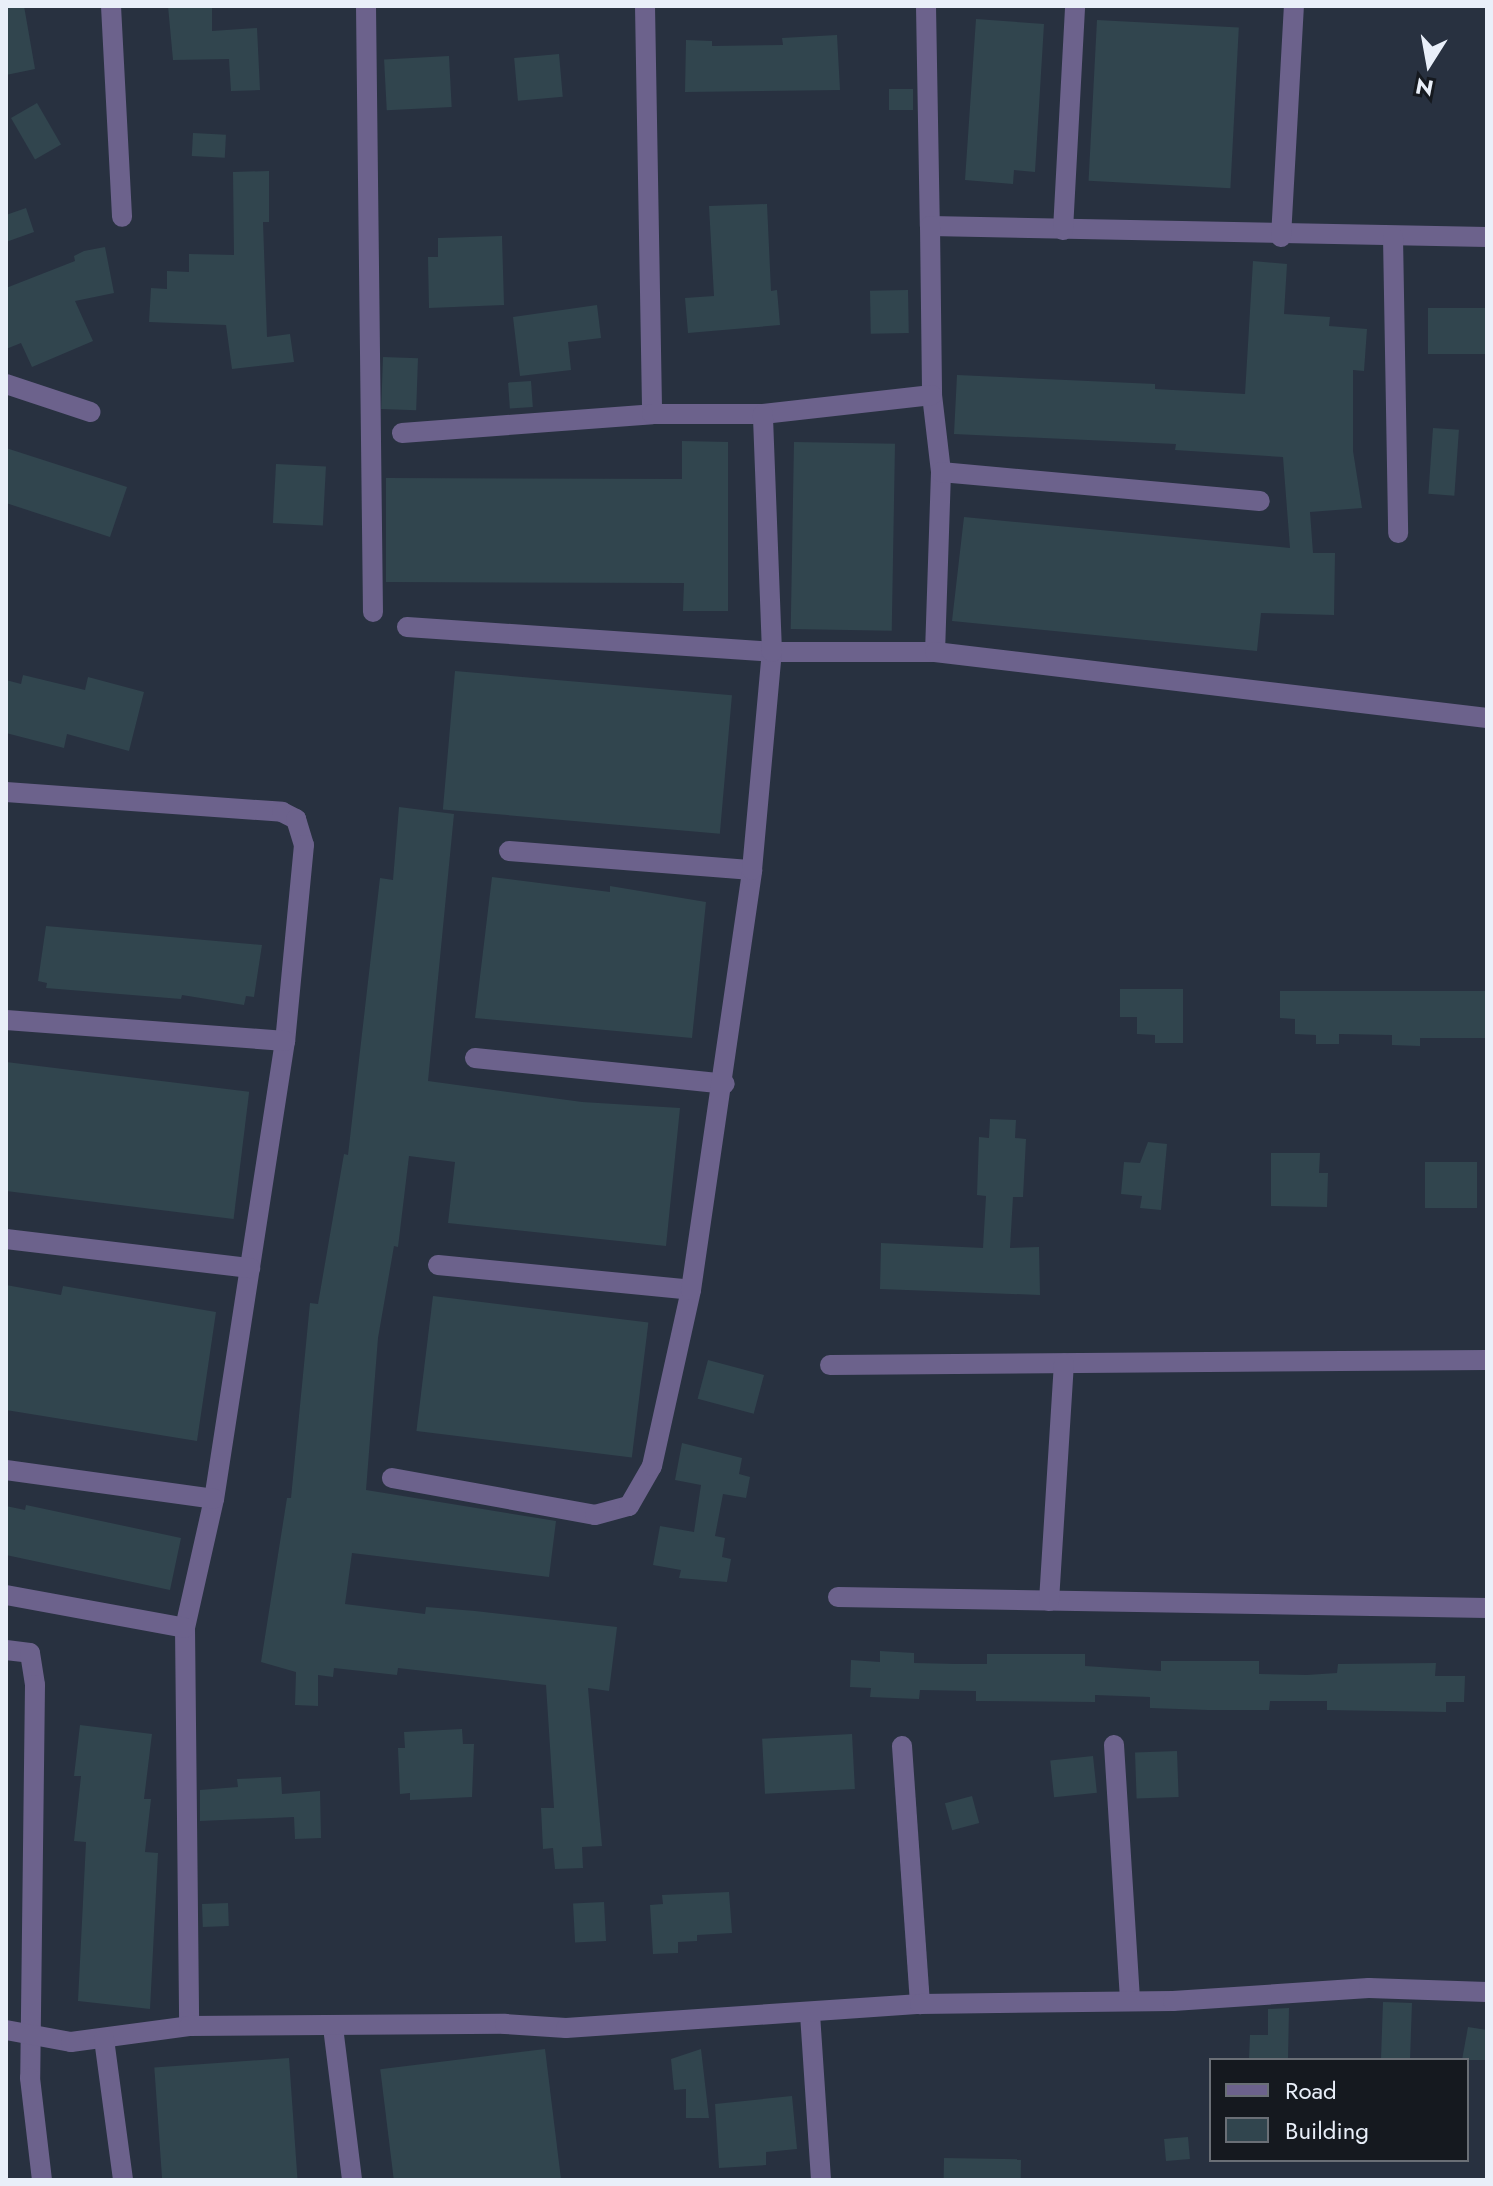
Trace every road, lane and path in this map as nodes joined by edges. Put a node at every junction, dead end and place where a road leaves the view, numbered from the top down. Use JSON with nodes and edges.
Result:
{"nodes":[{"id":1,"x":111,"y":6,"type":"edge"},
{"id":2,"x":366,"y":6,"type":"edge"},
{"id":3,"x":645,"y":6,"type":"edge"},
{"id":4,"x":926,"y":6,"type":"edge"},
{"id":5,"x":1075,"y":6,"type":"edge"},
{"id":6,"x":1294,"y":6,"type":"edge"},
{"id":7,"x":122,"y":217,"type":"dead end"},
{"id":8,"x":930,"y":226,"type":"junction"},
{"id":9,"x":1063,"y":230,"type":"junction"},
{"id":10,"x":1281,"y":237,"type":"junction"},
{"id":11,"x":1393,"y":237,"type":"junction"},
{"id":12,"x":1487,"y":237,"type":"edge"},
{"id":13,"x":6,"y":384,"type":"edge"},
{"id":14,"x":932,"y":395,"type":"junction"},
{"id":15,"x":90,"y":412,"type":"dead end"},
{"id":16,"x":652,"y":414,"type":"junction"},
{"id":17,"x":763,"y":414,"type":"junction"},
{"id":18,"x":402,"y":433,"type":"dead end"},
{"id":19,"x":941,"y":472,"type":"junction"},
{"id":20,"x":1260,"y":501,"type":"dead end"},
{"id":21,"x":1398,"y":533,"type":"dead end"},
{"id":22,"x":373,"y":612,"type":"dead end"},
{"id":23,"x":407,"y":627,"type":"dead end"},
{"id":24,"x":772,"y":652,"type":"junction"},
{"id":25,"x":935,"y":652,"type":"junction"},
{"id":26,"x":1487,"y":718,"type":"edge"},
{"id":27,"x":6,"y":792,"type":"edge"},
{"id":28,"x":509,"y":851,"type":"dead end"},
{"id":29,"x":752,"y":870,"type":"junction"},
{"id":30,"x":6,"y":1020,"type":"edge"},
{"id":31,"x":285,"y":1041,"type":"junction"},
{"id":32,"x":475,"y":1058,"type":"dead end"},
{"id":33,"x":725,"y":1084,"type":"junction"},
{"id":34,"x":6,"y":1239,"type":"edge"},
{"id":35,"x":438,"y":1265,"type":"dead end"},
{"id":36,"x":250,"y":1268,"type":"junction"},
{"id":37,"x":691,"y":1290,"type":"junction"},
{"id":38,"x":1487,"y":1360,"type":"edge"},
{"id":39,"x":1064,"y":1363,"type":"junction"},
{"id":40,"x":830,"y":1365,"type":"dead end"},
{"id":41,"x":6,"y":1470,"type":"edge"},
{"id":42,"x":392,"y":1478,"type":"dead end"},
{"id":43,"x":214,"y":1499,"type":"junction"},
{"id":44,"x":6,"y":1595,"type":"edge"},
{"id":45,"x":838,"y":1597,"type":"dead end"},
{"id":46,"x":1049,"y":1601,"type":"junction"},
{"id":47,"x":1487,"y":1608,"type":"edge"},
{"id":48,"x":185,"y":1628,"type":"junction"},
{"id":49,"x":6,"y":1650,"type":"edge"},
{"id":50,"x":1114,"y":1745,"type":"dead end"},
{"id":51,"x":902,"y":1746,"type":"dead end"},
{"id":52,"x":1487,"y":1992,"type":"edge"},
{"id":53,"x":1130,"y":1998,"type":"junction"},
{"id":54,"x":920,"y":2004,"type":"junction"},
{"id":55,"x":810,"y":2014,"type":"junction"},
{"id":56,"x":189,"y":2026,"type":"junction"},
{"id":57,"x":333,"y":2027,"type":"junction"},
{"id":58,"x":6,"y":2030,"type":"edge"},
{"id":59,"x":30,"y":2038,"type":"junction"},
{"id":60,"x":104,"y":2039,"type":"junction"},
{"id":61,"x":42,"y":2180,"type":"edge"},
{"id":62,"x":123,"y":2180,"type":"edge"},
{"id":63,"x":352,"y":2180,"type":"edge"},
{"id":64,"x":821,"y":2180,"type":"edge"}],
"edges":[{"from":1,"to":7,"type":"street"},
{"from":2,"to":22,"type":"street"},
{"from":3,"to":16,"type":"street"},
{"from":4,"to":8,"type":"street"},
{"from":5,"to":9,"type":"street"},
{"from":6,"to":10,"type":"street"},
{"from":8,"to":9,"type":"street"},
{"from":8,"to":14,"type":"street"},
{"from":9,"to":10,"type":"street"},
{"from":10,"to":11,"type":"street"},
{"from":11,"to":12,"type":"street"},
{"from":11,"to":21,"type":"street"},
{"from":13,"to":15,"type":"street"},
{"from":14,"to":17,"type":"street"},
{"from":14,"to":19,"type":"street"},
{"from":16,"to":17,"type":"street"},
{"from":16,"to":18,"type":"street"},
{"from":17,"to":24,"type":"street"},
{"from":19,"to":20,"type":"street"},
{"from":19,"to":25,"type":"street"},
{"from":23,"to":24,"type":"street"},
{"from":24,"to":25,"type":"street"},
{"from":24,"to":29,"type":"street"},
{"from":25,"to":26,"type":"street"},
{"from":27,"to":31,"type":"street"},
{"from":28,"to":29,"type":"street"},
{"from":29,"to":33,"type":"street"},
{"from":30,"to":31,"type":"street"},
{"from":31,"to":36,"type":"street"},
{"from":32,"to":33,"type":"street"},
{"from":33,"to":37,"type":"street"},
{"from":34,"to":36,"type":"street"},
{"from":35,"to":37,"type":"street"},
{"from":36,"to":43,"type":"street"},
{"from":37,"to":42,"type":"street"},
{"from":38,"to":39,"type":"street"},
{"from":39,"to":40,"type":"street"},
{"from":39,"to":46,"type":"street"},
{"from":41,"to":43,"type":"street"},
{"from":43,"to":48,"type":"street"},
{"from":44,"to":48,"type":"street"},
{"from":45,"to":46,"type":"street"},
{"from":46,"to":47,"type":"street"},
{"from":48,"to":56,"type":"street"},
{"from":49,"to":59,"type":"street"},
{"from":50,"to":53,"type":"street"},
{"from":51,"to":54,"type":"street"},
{"from":52,"to":53,"type":"street"},
{"from":53,"to":54,"type":"street"},
{"from":54,"to":55,"type":"street"},
{"from":55,"to":57,"type":"street"},
{"from":55,"to":64,"type":"street"},
{"from":56,"to":57,"type":"street"},
{"from":56,"to":60,"type":"street"},
{"from":57,"to":63,"type":"street"},
{"from":58,"to":59,"type":"street"},
{"from":59,"to":60,"type":"street"},
{"from":59,"to":61,"type":"street"},
{"from":60,"to":62,"type":"street"}]}
